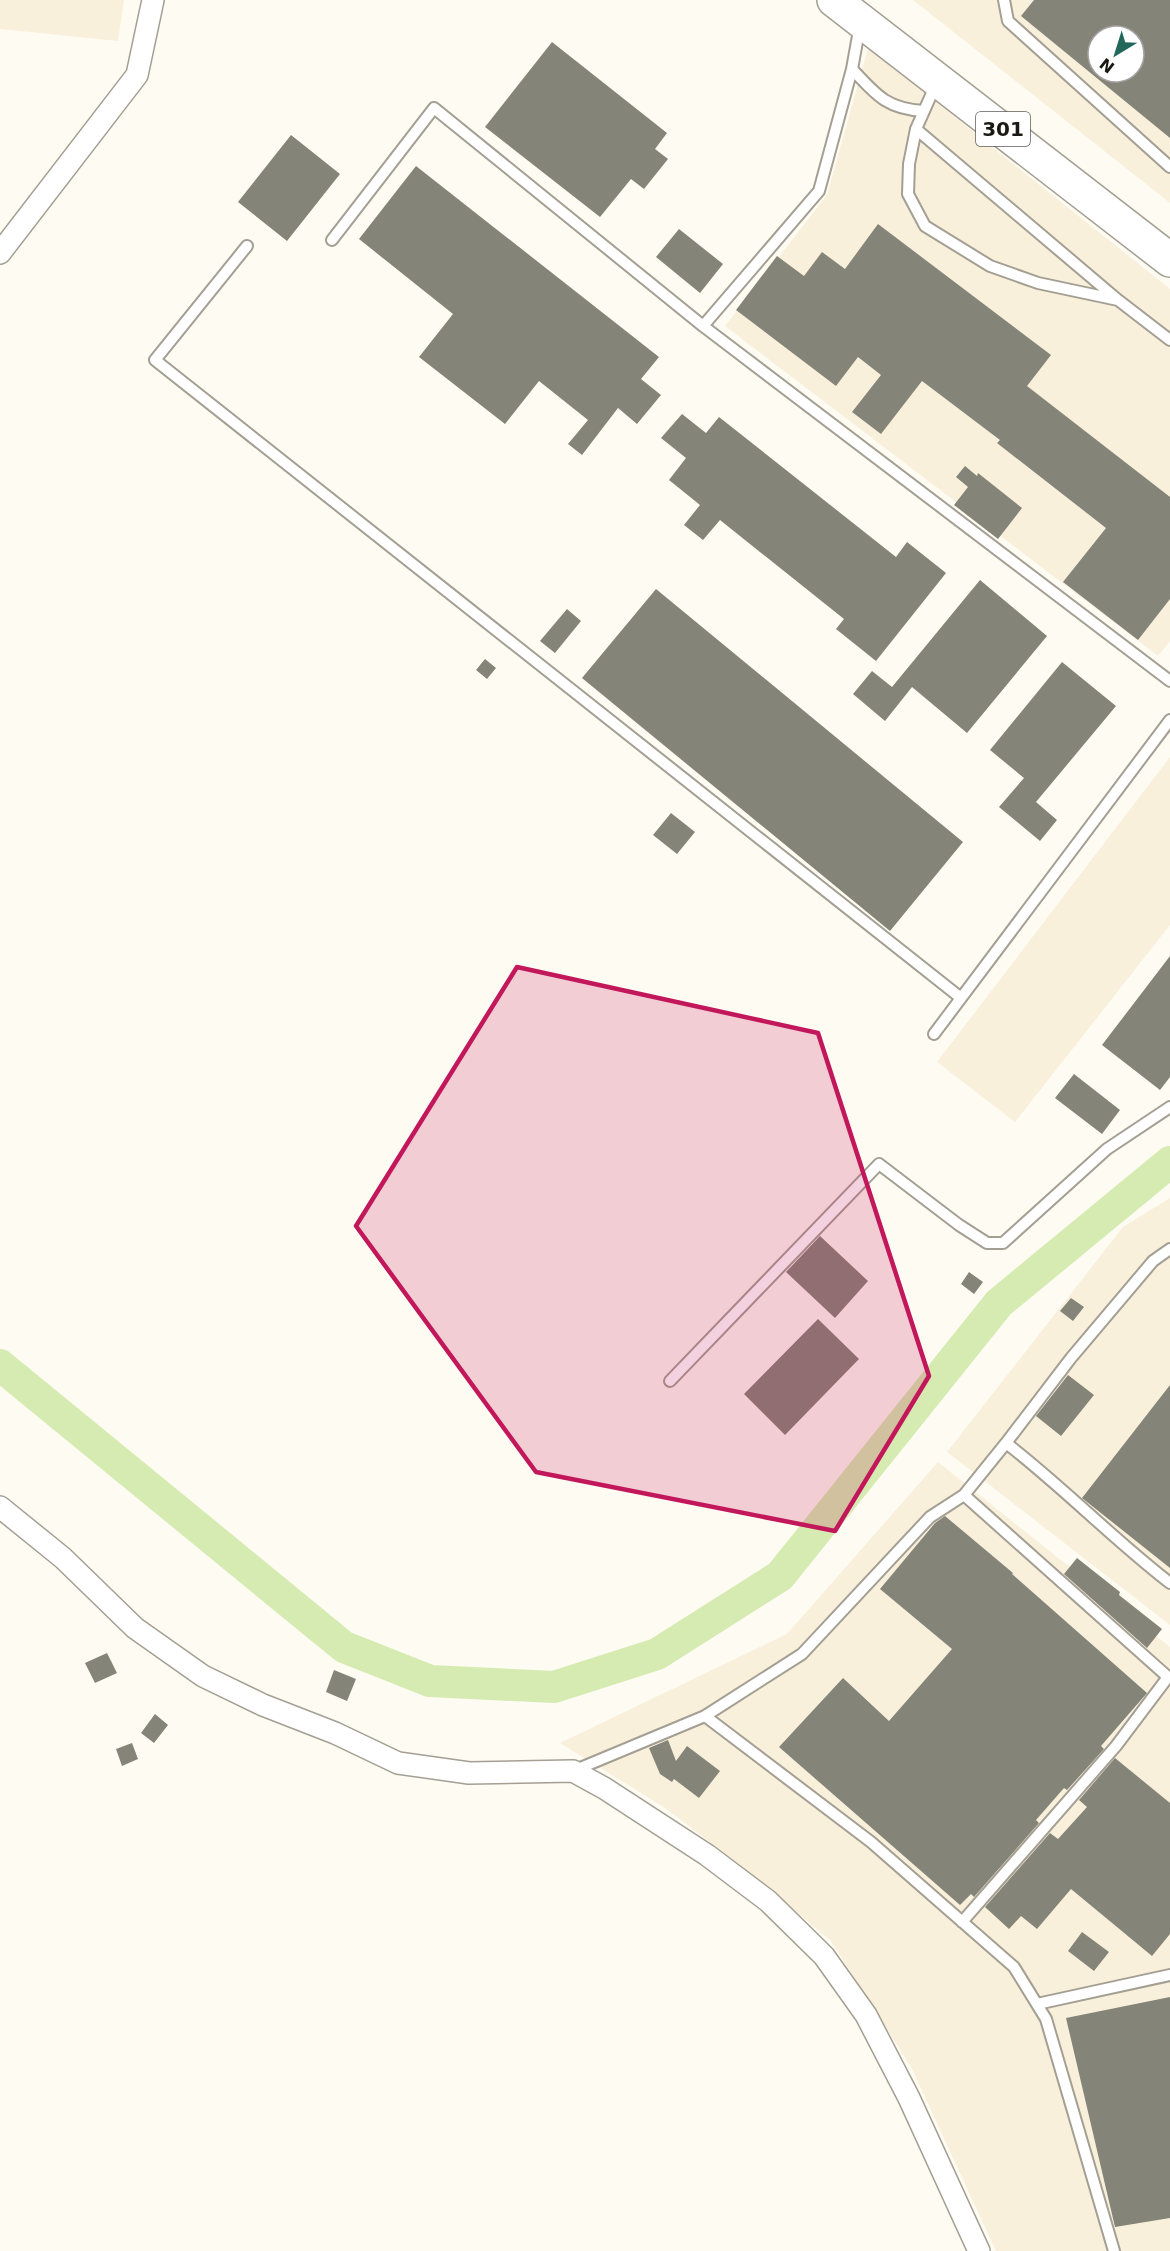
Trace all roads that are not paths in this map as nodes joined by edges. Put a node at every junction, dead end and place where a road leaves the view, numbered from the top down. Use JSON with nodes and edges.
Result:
{"nodes":[{"id":1,"x":153,"y":0,"type":"edge"},
{"id":2,"x":834,"y":0,"type":"edge"},
{"id":3,"x":1004,"y":0,"type":"edge"},
{"id":4,"x":861,"y":19,"type":"junction"},
{"id":5,"x":852,"y":69,"type":"junction"},
{"id":6,"x":938,"y":80,"type":"junction"},
{"id":7,"x":924,"y":111,"type":"junction"},
{"id":8,"x":916,"y":129,"type":"junction"},
{"id":9,"x":1170,"y":167,"type":"edge"},
{"id":10,"x":332,"y":240,"type":"dead end"},
{"id":11,"x":247,"y":246,"type":"dead end"},
{"id":12,"x":0,"y":253,"type":"edge"},
{"id":13,"x":1170,"y":260,"type":"edge"},
{"id":14,"x":1118,"y":300,"type":"junction"},
{"id":15,"x":703,"y":326,"type":"junction"},
{"id":16,"x":1170,"y":340,"type":"edge"},
{"id":17,"x":1170,"y":681,"type":"edge"},
{"id":18,"x":1170,"y":720,"type":"edge"},
{"id":19,"x":961,"y":998,"type":"junction"},
{"id":20,"x":934,"y":1034,"type":"dead end"},
{"id":21,"x":1170,"y":1107,"type":"edge"},
{"id":22,"x":1170,"y":1248,"type":"edge"},
{"id":23,"x":670,"y":1381,"type":"dead end"},
{"id":24,"x":1006,"y":1443,"type":"junction"},
{"id":25,"x":964,"y":1495,"type":"junction"},
{"id":26,"x":0,"y":1507,"type":"edge"},
{"id":27,"x":1170,"y":1583,"type":"edge"},
{"id":28,"x":705,"y":1716,"type":"junction"},
{"id":29,"x":573,"y":1771,"type":"junction"},
{"id":30,"x":962,"y":1922,"type":"junction"},
{"id":31,"x":1170,"y":1975,"type":"edge"},
{"id":32,"x":1037,"y":2004,"type":"junction"},
{"id":33,"x":979,"y":2251,"type":"edge"},
{"id":34,"x":1114,"y":2251,"type":"edge"}],
"edges":[{"from":1,"to":12,"type":"street"},
{"from":2,"to":4,"type":"main road","number":"301"},
{"from":3,"to":9,"type":"lane"},
{"from":4,"to":5,"type":"lane"},
{"from":4,"to":6,"type":"main road","number":"301"},
{"from":5,"to":7,"type":"lane"},
{"from":5,"to":15,"type":"lane"},
{"from":6,"to":7,"type":"lane"},
{"from":6,"to":13,"type":"main road","number":"301"},
{"from":7,"to":8,"type":"lane"},
{"from":8,"to":14,"type":"lane"},
{"from":8,"to":14,"type":"lane"},
{"from":10,"to":15,"type":"lane"},
{"from":11,"to":19,"type":"lane"},
{"from":14,"to":16,"type":"lane"},
{"from":15,"to":17,"type":"lane"},
{"from":18,"to":19,"type":"lane"},
{"from":19,"to":20,"type":"lane"},
{"from":21,"to":23,"type":"lane"},
{"from":22,"to":24,"type":"lane"},
{"from":24,"to":25,"type":"lane"},
{"from":24,"to":27,"type":"lane"},
{"from":25,"to":28,"type":"lane"},
{"from":25,"to":30,"type":"lane"},
{"from":26,"to":29,"type":"street"},
{"from":28,"to":29,"type":"lane"},
{"from":28,"to":30,"type":"lane"},
{"from":29,"to":33,"type":"street"},
{"from":30,"to":32,"type":"lane"},
{"from":31,"to":32,"type":"lane"},
{"from":32,"to":34,"type":"lane"}]}
